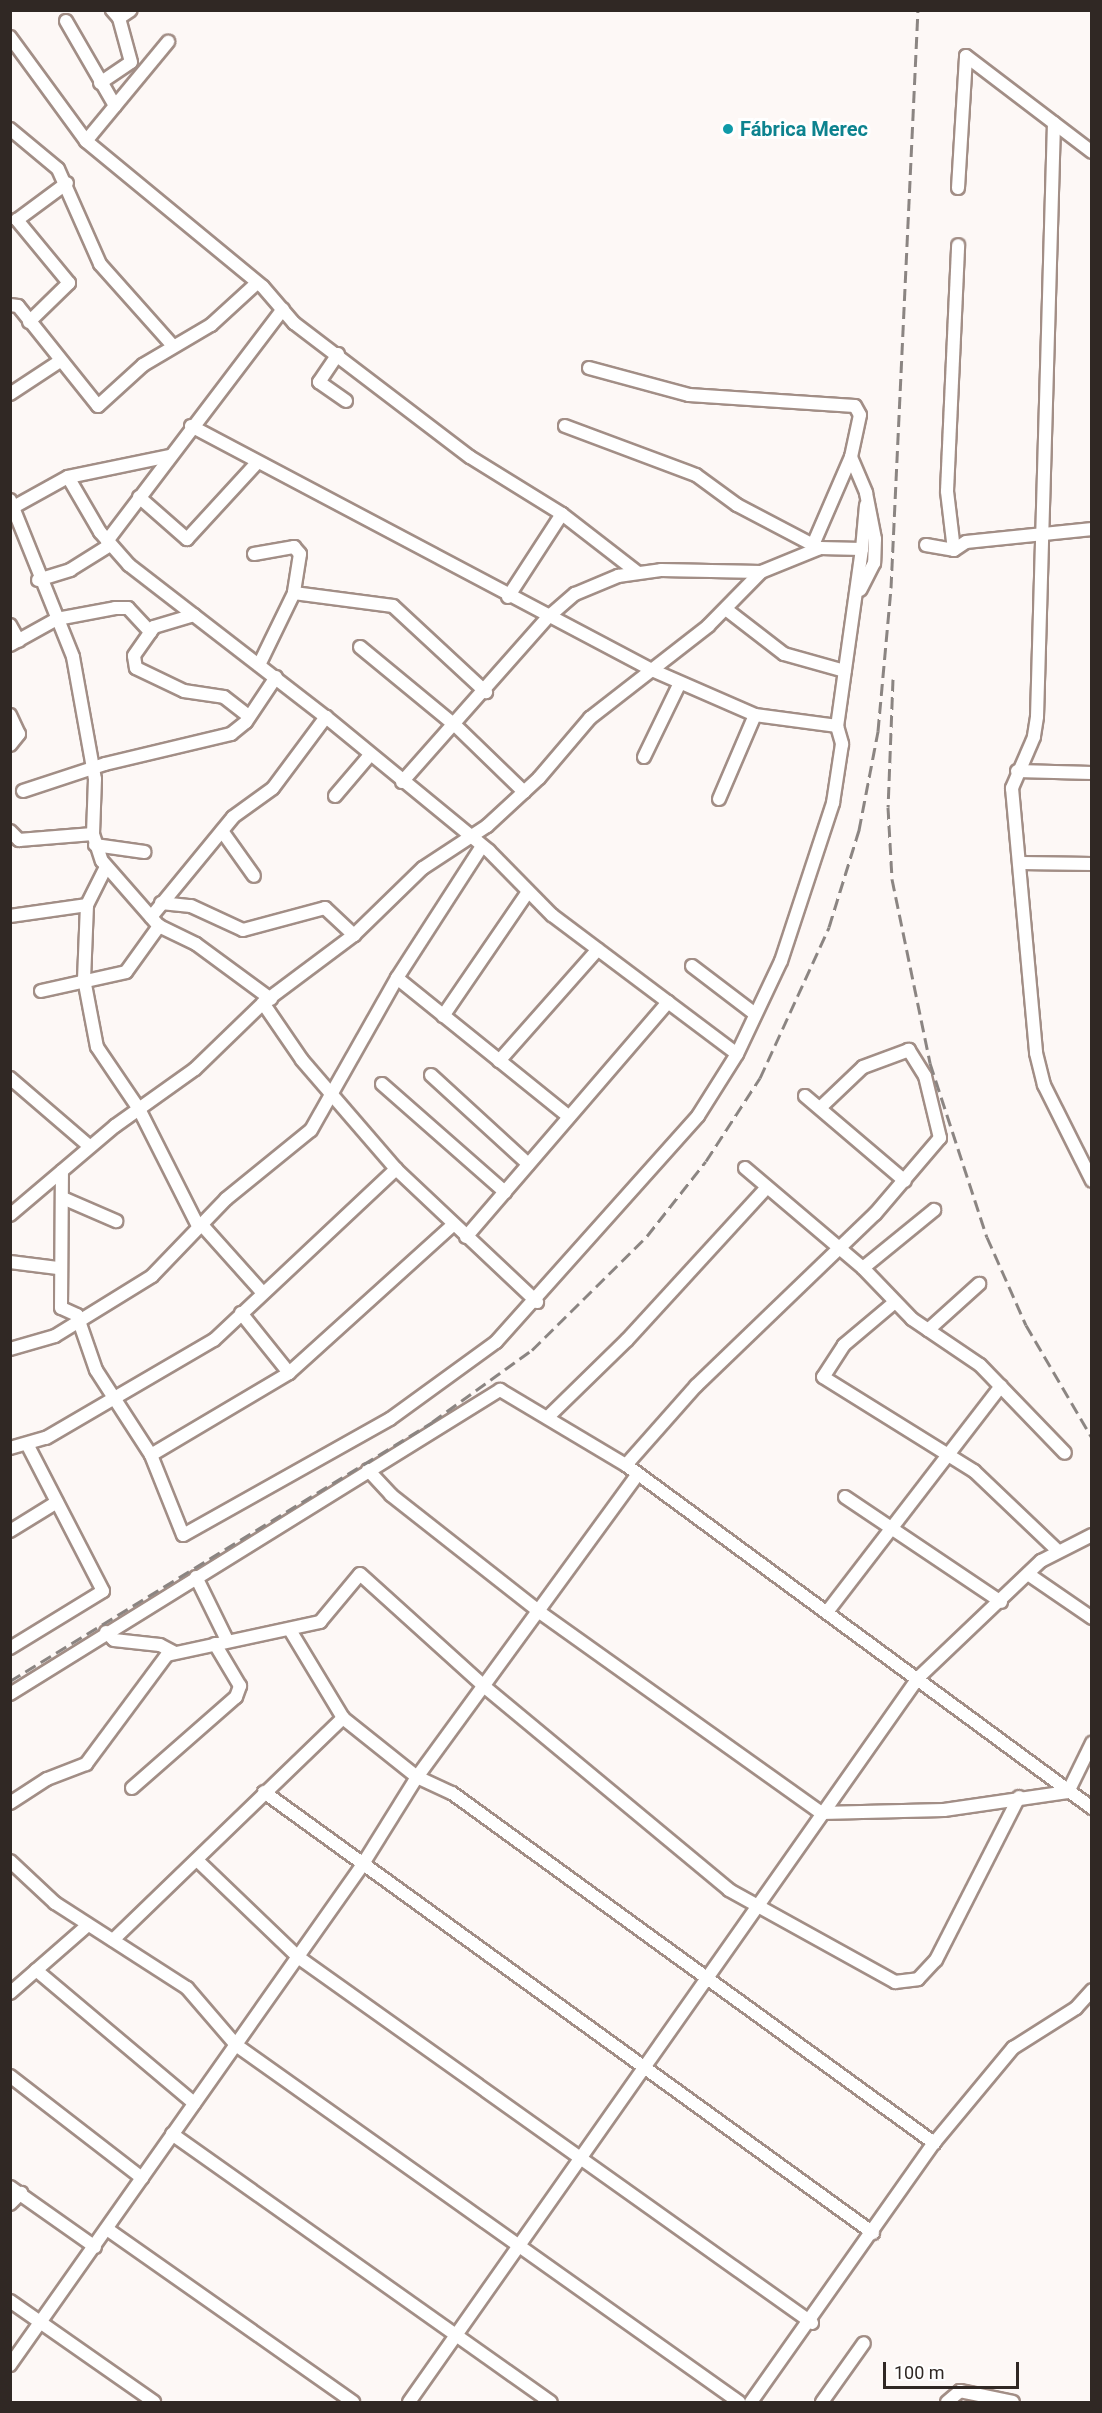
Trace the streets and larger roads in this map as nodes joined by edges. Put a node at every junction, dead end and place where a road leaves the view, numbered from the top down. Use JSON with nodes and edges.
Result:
{"nodes":[{"id":1,"x":130,"y":10,"type":"edge"},
{"id":2,"x":116,"y":14,"type":"edge"},
{"id":3,"x":66,"y":21,"type":"dead end"},
{"id":4,"x":10,"y":37,"type":"edge"},
{"id":5,"x":168,"y":42,"type":"dead end"},
{"id":6,"x":100,"y":83,"type":"junction"},
{"id":7,"x":115,"y":106,"type":"junction"},
{"id":8,"x":1054,"y":123,"type":"junction"},
{"id":9,"x":10,"y":129,"type":"edge"},
{"id":10,"x":86,"y":141,"type":"junction"},
{"id":11,"x":1092,"y":152,"type":"edge"},
{"id":12,"x":67,"y":183,"type":"junction"},
{"id":13,"x":958,"y":188,"type":"dead end"},
{"id":14,"x":958,"y":244,"type":"dead end"},
{"id":15,"x":257,"y":283,"type":"junction"},
{"id":16,"x":10,"y":305,"type":"edge"},
{"id":17,"x":283,"y":309,"type":"junction"},
{"id":18,"x":29,"y":322,"type":"junction"},
{"id":19,"x":173,"y":346,"type":"junction"},
{"id":20,"x":338,"y":354,"type":"junction"},
{"id":21,"x":60,"y":361,"type":"junction"},
{"id":22,"x":589,"y":369,"type":"dead end"},
{"id":23,"x":10,"y":394,"type":"edge"},
{"id":24,"x":346,"y":401,"type":"dead end"},
{"id":25,"x":191,"y":426,"type":"junction"},
{"id":26,"x":565,"y":426,"type":"dead end"},
{"id":27,"x":169,"y":456,"type":"junction"},
{"id":28,"x":851,"y":458,"type":"junction"},
{"id":29,"x":256,"y":464,"type":"junction"},
{"id":30,"x":68,"y":477,"type":"junction"},
{"id":31,"x":866,"y":493,"type":"junction"},
{"id":32,"x":139,"y":497,"type":"junction"},
{"id":33,"x":12,"y":505,"type":"edge"},
{"id":34,"x":562,"y":514,"type":"junction"},
{"id":35,"x":1092,"y":528,"type":"edge"},
{"id":36,"x":1042,"y":537,"type":"junction"},
{"id":37,"x":109,"y":543,"type":"junction"},
{"id":38,"x":926,"y":545,"type":"dead end"},
{"id":39,"x":816,"y":546,"type":"junction"},
{"id":40,"x":862,"y":549,"type":"junction"},
{"id":41,"x":954,"y":550,"type":"junction"},
{"id":42,"x":254,"y":554,"type":"dead end"},
{"id":43,"x":761,"y":572,"type":"junction"},
{"id":44,"x":638,"y":573,"type":"junction"},
{"id":45,"x":38,"y":580,"type":"junction"},
{"id":46,"x":859,"y":591,"type":"junction"},
{"id":47,"x":294,"y":593,"type":"junction"},
{"id":48,"x":508,"y":597,"type":"junction"},
{"id":49,"x":727,"y":610,"type":"junction"},
{"id":50,"x":194,"y":615,"type":"junction"},
{"id":51,"x":547,"y":618,"type":"junction"},
{"id":52,"x":57,"y":619,"type":"junction"},
{"id":53,"x":10,"y":624,"type":"edge"},
{"id":54,"x":150,"y":632,"type":"junction"},
{"id":55,"x":15,"y":643,"type":"edge"},
{"id":56,"x":360,"y":647,"type":"dead end"},
{"id":57,"x":259,"y":665,"type":"junction"},
{"id":58,"x":652,"y":670,"type":"junction"},
{"id":59,"x":845,"y":671,"type":"junction"},
{"id":60,"x":276,"y":677,"type":"junction"},
{"id":61,"x":680,"y":683,"type":"junction"},
{"id":62,"x":486,"y":692,"type":"junction"},
{"id":63,"x":10,"y":715,"type":"edge"},
{"id":64,"x":755,"y":715,"type":"junction"},
{"id":65,"x":248,"y":716,"type":"junction"},
{"id":66,"x":326,"y":717,"type":"junction"},
{"id":67,"x":456,"y":726,"type":"junction"},
{"id":68,"x":837,"y":726,"type":"junction"},
{"id":69,"x":10,"y":745,"type":"edge"},
{"id":70,"x":370,"y":755,"type":"junction"},
{"id":71,"x":644,"y":757,"type":"dead end"},
{"id":72,"x":93,"y":770,"type":"junction"},
{"id":73,"x":1017,"y":771,"type":"junction"},
{"id":74,"x":1092,"y":773,"type":"edge"},
{"id":75,"x":402,"y":782,"type":"junction"},
{"id":76,"x":23,"y":791,"type":"dead end"},
{"id":77,"x":524,"y":792,"type":"junction"},
{"id":78,"x":335,"y":796,"type":"dead end"},
{"id":79,"x":719,"y":799,"type":"dead end"},
{"id":80,"x":10,"y":831,"type":"edge"},
{"id":81,"x":222,"y":831,"type":"junction"},
{"id":82,"x":471,"y":839,"type":"junction"},
{"id":83,"x":94,"y":840,"type":"junction"},
{"id":84,"x":482,"y":846,"type":"junction"},
{"id":85,"x":145,"y":852,"type":"dead end"},
{"id":86,"x":1020,"y":863,"type":"junction"},
{"id":87,"x":1092,"y":864,"type":"edge"},
{"id":88,"x":106,"y":867,"type":"junction"},
{"id":89,"x":254,"y":876,"type":"dead end"},
{"id":90,"x":528,"y":892,"type":"junction"},
{"id":91,"x":161,"y":903,"type":"junction"},
{"id":92,"x":87,"y":905,"type":"junction"},
{"id":93,"x":10,"y":916,"type":"edge"},
{"id":94,"x":155,"y":921,"type":"junction"},
{"id":95,"x":354,"y":935,"type":"junction"},
{"id":96,"x":598,"y":949,"type":"junction"},
{"id":97,"x":692,"y":966,"type":"dead end"},
{"id":98,"x":397,"y":978,"type":"junction"},
{"id":99,"x":84,"y":979,"type":"junction"},
{"id":100,"x":41,"y":991,"type":"dead end"},
{"id":101,"x":267,"y":1001,"type":"junction"},
{"id":102,"x":668,"y":1002,"type":"junction"},
{"id":103,"x":755,"y":1014,"type":"junction"},
{"id":104,"x":443,"y":1016,"type":"junction"},
{"id":105,"x":736,"y":1054,"type":"junction"},
{"id":106,"x":499,"y":1061,"type":"junction"},
{"id":107,"x":431,"y":1075,"type":"dead end"},
{"id":108,"x":10,"y":1078,"type":"edge"},
{"id":109,"x":382,"y":1084,"type":"dead end"},
{"id":110,"x":332,"y":1095,"type":"junction"},
{"id":111,"x":805,"y":1096,"type":"dead end"},
{"id":112,"x":821,"y":1107,"type":"junction"},
{"id":113,"x":139,"y":1109,"type":"junction"},
{"id":114,"x":570,"y":1118,"type":"junction"},
{"id":115,"x":89,"y":1146,"type":"junction"},
{"id":116,"x":528,"y":1164,"type":"junction"},
{"id":117,"x":745,"y":1168,"type":"dead end"},
{"id":118,"x":396,"y":1169,"type":"junction"},
{"id":119,"x":62,"y":1171,"type":"junction"},
{"id":120,"x":905,"y":1181,"type":"junction"},
{"id":121,"x":1092,"y":1181,"type":"edge"},
{"id":122,"x":767,"y":1187,"type":"junction"},
{"id":123,"x":505,"y":1192,"type":"junction"},
{"id":124,"x":65,"y":1199,"type":"junction"},
{"id":125,"x":934,"y":1210,"type":"dead end"},
{"id":126,"x":10,"y":1215,"type":"edge"},
{"id":127,"x":116,"y":1221,"type":"dead end"},
{"id":128,"x":453,"y":1224,"type":"junction"},
{"id":129,"x":200,"y":1226,"type":"junction"},
{"id":130,"x":466,"y":1237,"type":"junction"},
{"id":131,"x":839,"y":1248,"type":"junction"},
{"id":132,"x":10,"y":1262,"type":"edge"},
{"id":133,"x":58,"y":1268,"type":"junction"},
{"id":134,"x":863,"y":1268,"type":"junction"},
{"id":135,"x":979,"y":1284,"type":"dead end"},
{"id":136,"x":262,"y":1292,"type":"junction"},
{"id":137,"x":537,"y":1302,"type":"junction"},
{"id":138,"x":896,"y":1302,"type":"junction"},
{"id":139,"x":241,"y":1313,"type":"junction"},
{"id":140,"x":80,"y":1321,"type":"junction"},
{"id":141,"x":928,"y":1330,"type":"junction"},
{"id":142,"x":10,"y":1349,"type":"edge"},
{"id":143,"x":289,"y":1373,"type":"junction"},
{"id":144,"x":1000,"y":1386,"type":"junction"},
{"id":145,"x":112,"y":1400,"type":"junction"},
{"id":146,"x":549,"y":1416,"type":"junction"},
{"id":147,"x":27,"y":1444,"type":"junction"},
{"id":148,"x":10,"y":1448,"type":"edge"},
{"id":149,"x":1065,"y":1452,"type":"dead end"},
{"id":150,"x":947,"y":1453,"type":"junction"},
{"id":151,"x":151,"y":1455,"type":"junction"},
{"id":152,"x":626,"y":1465,"type":"junction"},
{"id":153,"x":368,"y":1470,"type":"junction"},
{"id":154,"x":636,"y":1477,"type":"junction"},
{"id":155,"x":845,"y":1497,"type":"dead end"},
{"id":156,"x":57,"y":1502,"type":"junction"},
{"id":157,"x":895,"y":1528,"type":"junction"},
{"id":158,"x":10,"y":1531,"type":"edge"},
{"id":159,"x":1092,"y":1535,"type":"edge"},
{"id":160,"x":1058,"y":1551,"type":"junction"},
{"id":161,"x":1028,"y":1574,"type":"junction"},
{"id":162,"x":196,"y":1577,"type":"junction"},
{"id":163,"x":1001,"y":1602,"type":"junction"},
{"id":164,"x":827,"y":1612,"type":"junction"},
{"id":165,"x":541,"y":1613,"type":"junction"},
{"id":166,"x":1092,"y":1618,"type":"edge"},
{"id":167,"x":290,"y":1630,"type":"junction"},
{"id":168,"x":106,"y":1632,"type":"junction"},
{"id":169,"x":221,"y":1642,"type":"junction"},
{"id":170,"x":10,"y":1648,"type":"edge"},
{"id":171,"x":173,"y":1652,"type":"junction"},
{"id":172,"x":918,"y":1678,"type":"junction"},
{"id":173,"x":486,"y":1688,"type":"junction"},
{"id":174,"x":10,"y":1694,"type":"edge"},
{"id":175,"x":343,"y":1718,"type":"junction"},
{"id":176,"x":1092,"y":1743,"type":"edge"},
{"id":177,"x":417,"y":1777,"type":"junction"},
{"id":178,"x":132,"y":1788,"type":"dead end"},
{"id":179,"x":264,"y":1792,"type":"junction"},
{"id":180,"x":1068,"y":1792,"type":"junction"},
{"id":181,"x":1019,"y":1797,"type":"junction"},
{"id":182,"x":10,"y":1803,"type":"edge"},
{"id":183,"x":1092,"y":1808,"type":"edge"},
{"id":184,"x":821,"y":1814,"type":"junction"},
{"id":185,"x":10,"y":1861,"type":"edge"},
{"id":186,"x":198,"y":1861,"type":"junction"},
{"id":187,"x":361,"y":1867,"type":"junction"},
{"id":188,"x":753,"y":1908,"type":"junction"},
{"id":189,"x":88,"y":1925,"type":"junction"},
{"id":190,"x":113,"y":1940,"type":"junction"},
{"id":191,"x":298,"y":1958,"type":"junction"},
{"id":192,"x":36,"y":1970,"type":"junction"},
{"id":193,"x":705,"y":1979,"type":"junction"},
{"id":194,"x":1092,"y":1990,"type":"edge"},
{"id":195,"x":10,"y":1993,"type":"edge"},
{"id":196,"x":236,"y":2045,"type":"junction"},
{"id":197,"x":648,"y":2070,"type":"junction"},
{"id":198,"x":10,"y":2076,"type":"edge"},
{"id":199,"x":194,"y":2103,"type":"junction"},
{"id":200,"x":172,"y":2134,"type":"junction"},
{"id":201,"x":934,"y":2143,"type":"junction"},
{"id":202,"x":582,"y":2159,"type":"junction"},
{"id":203,"x":142,"y":2178,"type":"junction"},
{"id":204,"x":16,"y":2190,"type":"edge"},
{"id":205,"x":10,"y":2204,"type":"edge"},
{"id":206,"x":107,"y":2229,"type":"junction"},
{"id":207,"x":873,"y":2233,"type":"junction"},
{"id":208,"x":519,"y":2245,"type":"junction"},
{"id":209,"x":95,"y":2247,"type":"junction"},
{"id":210,"x":10,"y":2301,"type":"edge"},
{"id":211,"x":812,"y":2323,"type":"junction"},
{"id":212,"x":40,"y":2324,"type":"junction"},
{"id":213,"x":458,"y":2337,"type":"junction"},
{"id":214,"x":864,"y":2343,"type":"dead end"},
{"id":215,"x":10,"y":2365,"type":"edge"},
{"id":216,"x":154,"y":2403,"type":"edge"},
{"id":217,"x":353,"y":2403,"type":"edge"},
{"id":218,"x":410,"y":2403,"type":"edge"},
{"id":219,"x":551,"y":2403,"type":"edge"},
{"id":220,"x":739,"y":2403,"type":"edge"},
{"id":221,"x":751,"y":2403,"type":"edge"},
{"id":222,"x":822,"y":2403,"type":"edge"},
{"id":223,"x":947,"y":2403,"type":"edge"},
{"id":224,"x":1013,"y":2403,"type":"edge"}],
"edges":[{"from":1,"to":2,"type":"street"},
{"from":2,"to":6,"type":"street"},
{"from":3,"to":6,"type":"street"},
{"from":4,"to":10,"type":"street"},
{"from":5,"to":7,"type":"street"},
{"from":6,"to":7,"type":"street"},
{"from":7,"to":10,"type":"street"},
{"from":8,"to":11,"type":"street"},
{"from":8,"to":13,"type":"street"},
{"from":8,"to":36,"type":"street"},
{"from":9,"to":12,"type":"street"},
{"from":10,"to":15,"type":"street"},
{"from":12,"to":18,"type":"street"},
{"from":12,"to":19,"type":"street"},
{"from":14,"to":41,"type":"street"},
{"from":15,"to":17,"type":"street"},
{"from":15,"to":19,"type":"street"},
{"from":16,"to":18,"type":"street"},
{"from":17,"to":20,"type":"street"},
{"from":17,"to":25,"type":"street"},
{"from":18,"to":21,"type":"street"},
{"from":19,"to":21,"type":"street"},
{"from":20,"to":24,"type":"street"},
{"from":20,"to":34,"type":"street"},
{"from":21,"to":23,"type":"street"},
{"from":22,"to":28,"type":"street"},
{"from":25,"to":27,"type":"street"},
{"from":25,"to":29,"type":"street"},
{"from":26,"to":39,"type":"street"},
{"from":27,"to":30,"type":"street"},
{"from":27,"to":32,"type":"street"},
{"from":28,"to":31,"type":"street"},
{"from":28,"to":39,"type":"street"},
{"from":29,"to":32,"type":"street"},
{"from":29,"to":48,"type":"street"},
{"from":30,"to":33,"type":"street"},
{"from":30,"to":37,"type":"street"},
{"from":31,"to":40,"type":"street"},
{"from":31,"to":46,"type":"street"},
{"from":32,"to":37,"type":"street"},
{"from":33,"to":45,"type":"street"},
{"from":34,"to":44,"type":"street"},
{"from":34,"to":48,"type":"street"},
{"from":35,"to":36,"type":"street"},
{"from":36,"to":41,"type":"street"},
{"from":36,"to":73,"type":"street"},
{"from":37,"to":45,"type":"street"},
{"from":37,"to":50,"type":"street"},
{"from":38,"to":41,"type":"street"},
{"from":39,"to":40,"type":"street"},
{"from":39,"to":43,"type":"street"},
{"from":40,"to":46,"type":"street"},
{"from":42,"to":47,"type":"street"},
{"from":43,"to":44,"type":"street"},
{"from":43,"to":49,"type":"street"},
{"from":44,"to":51,"type":"street"},
{"from":45,"to":52,"type":"street"},
{"from":46,"to":59,"type":"street"},
{"from":47,"to":57,"type":"street"},
{"from":47,"to":62,"type":"street"},
{"from":48,"to":51,"type":"street"},
{"from":49,"to":58,"type":"street"},
{"from":49,"to":59,"type":"street"},
{"from":50,"to":54,"type":"street"},
{"from":50,"to":57,"type":"street"},
{"from":51,"to":58,"type":"street"},
{"from":51,"to":62,"type":"street"},
{"from":52,"to":54,"type":"street"},
{"from":52,"to":55,"type":"street"},
{"from":52,"to":72,"type":"street"},
{"from":53,"to":55,"type":"street"},
{"from":54,"to":65,"type":"street"},
{"from":56,"to":67,"type":"street"},
{"from":57,"to":60,"type":"street"},
{"from":58,"to":61,"type":"street"},
{"from":58,"to":77,"type":"street"},
{"from":59,"to":68,"type":"street"},
{"from":60,"to":65,"type":"street"},
{"from":60,"to":66,"type":"street"},
{"from":61,"to":64,"type":"street"},
{"from":61,"to":71,"type":"street"},
{"from":62,"to":67,"type":"street"},
{"from":63,"to":69,"type":"street"},
{"from":64,"to":68,"type":"street"},
{"from":64,"to":79,"type":"street"},
{"from":65,"to":72,"type":"street"},
{"from":66,"to":70,"type":"street"},
{"from":66,"to":81,"type":"street"},
{"from":67,"to":75,"type":"street"},
{"from":67,"to":77,"type":"street"},
{"from":68,"to":103,"type":"street"},
{"from":70,"to":75,"type":"street"},
{"from":70,"to":78,"type":"street"},
{"from":72,"to":76,"type":"street"},
{"from":72,"to":83,"type":"street"},
{"from":73,"to":74,"type":"street"},
{"from":73,"to":86,"type":"street"},
{"from":75,"to":82,"type":"street"},
{"from":77,"to":82,"type":"street"},
{"from":80,"to":83,"type":"street"},
{"from":81,"to":89,"type":"street"},
{"from":81,"to":91,"type":"street"},
{"from":82,"to":84,"type":"street"},
{"from":82,"to":95,"type":"street"},
{"from":83,"to":85,"type":"street"},
{"from":83,"to":88,"type":"street"},
{"from":84,"to":90,"type":"street"},
{"from":84,"to":98,"type":"street"},
{"from":86,"to":87,"type":"street"},
{"from":86,"to":121,"type":"street"},
{"from":88,"to":92,"type":"street"},
{"from":88,"to":94,"type":"street"},
{"from":90,"to":96,"type":"street"},
{"from":90,"to":104,"type":"street"},
{"from":91,"to":94,"type":"street"},
{"from":91,"to":95,"type":"street"},
{"from":92,"to":93,"type":"street"},
{"from":92,"to":99,"type":"street"},
{"from":94,"to":99,"type":"street"},
{"from":94,"to":101,"type":"street"},
{"from":95,"to":101,"type":"street"},
{"from":96,"to":102,"type":"street"},
{"from":96,"to":106,"type":"street"},
{"from":97,"to":103,"type":"street"},
{"from":98,"to":104,"type":"street"},
{"from":98,"to":110,"type":"street"},
{"from":99,"to":100,"type":"street"},
{"from":99,"to":113,"type":"street"},
{"from":101,"to":110,"type":"street"},
{"from":101,"to":113,"type":"street"},
{"from":102,"to":105,"type":"street"},
{"from":102,"to":114,"type":"street"},
{"from":103,"to":105,"type":"street"},
{"from":104,"to":106,"type":"street"},
{"from":105,"to":137,"type":"street"},
{"from":106,"to":114,"type":"street"},
{"from":107,"to":116,"type":"street"},
{"from":108,"to":115,"type":"street"},
{"from":109,"to":123,"type":"street"},
{"from":110,"to":118,"type":"street"},
{"from":110,"to":129,"type":"street"},
{"from":111,"to":112,"type":"street"},
{"from":112,"to":120,"type":"street"},
{"from":112,"to":120,"type":"street"},
{"from":113,"to":115,"type":"street"},
{"from":113,"to":129,"type":"street"},
{"from":114,"to":116,"type":"street"},
{"from":115,"to":119,"type":"street"},
{"from":116,"to":123,"type":"street"},
{"from":117,"to":122,"type":"street"},
{"from":118,"to":128,"type":"street"},
{"from":118,"to":136,"type":"street"},
{"from":119,"to":124,"type":"street"},
{"from":119,"to":126,"type":"street"},
{"from":120,"to":131,"type":"street"},
{"from":122,"to":131,"type":"street"},
{"from":122,"to":146,"type":"street"},
{"from":123,"to":130,"type":"street"},
{"from":124,"to":127,"type":"street"},
{"from":124,"to":133,"type":"street"},
{"from":125,"to":134,"type":"street"},
{"from":128,"to":130,"type":"street"},
{"from":128,"to":143,"type":"street"},
{"from":129,"to":136,"type":"street"},
{"from":129,"to":140,"type":"street"},
{"from":130,"to":137,"type":"street"},
{"from":131,"to":134,"type":"street"},
{"from":131,"to":152,"type":"street"},
{"from":132,"to":133,"type":"street"},
{"from":133,"to":140,"type":"street"},
{"from":134,"to":138,"type":"street"},
{"from":135,"to":141,"type":"street"},
{"from":136,"to":139,"type":"street"},
{"from":137,"to":151,"type":"street"},
{"from":138,"to":141,"type":"street"},
{"from":138,"to":150,"type":"street"},
{"from":139,"to":143,"type":"street"},
{"from":139,"to":145,"type":"street"},
{"from":140,"to":142,"type":"street"},
{"from":140,"to":145,"type":"street"},
{"from":141,"to":144,"type":"street"},
{"from":143,"to":151,"type":"street"},
{"from":144,"to":149,"type":"street"},
{"from":144,"to":150,"type":"street"},
{"from":145,"to":147,"type":"street"},
{"from":145,"to":151,"type":"street"},
{"from":146,"to":152,"type":"street"},
{"from":146,"to":153,"type":"street"},
{"from":147,"to":148,"type":"street"},
{"from":147,"to":156,"type":"street"},
{"from":150,"to":157,"type":"street"},
{"from":150,"to":160,"type":"street"},
{"from":152,"to":154,"type":"street"},
{"from":153,"to":162,"type":"street"},
{"from":153,"to":165,"type":"street"},
{"from":154,"to":164,"type":"street"},
{"from":154,"to":165,"type":"street"},
{"from":155,"to":157,"type":"street"},
{"from":156,"to":158,"type":"street"},
{"from":156,"to":170,"type":"street"},
{"from":157,"to":163,"type":"street"},
{"from":157,"to":164,"type":"street"},
{"from":159,"to":160,"type":"street"},
{"from":160,"to":161,"type":"street"},
{"from":161,"to":163,"type":"street"},
{"from":161,"to":166,"type":"street"},
{"from":162,"to":168,"type":"street"},
{"from":162,"to":169,"type":"street"},
{"from":163,"to":172,"type":"street"},
{"from":164,"to":172,"type":"street"},
{"from":165,"to":173,"type":"street"},
{"from":165,"to":184,"type":"street"},
{"from":167,"to":169,"type":"street"},
{"from":167,"to":173,"type":"street"},
{"from":167,"to":175,"type":"street"},
{"from":168,"to":171,"type":"street"},
{"from":168,"to":174,"type":"street"},
{"from":169,"to":171,"type":"street"},
{"from":169,"to":178,"type":"street"},
{"from":171,"to":182,"type":"street"},
{"from":172,"to":180,"type":"street"},
{"from":172,"to":184,"type":"street"},
{"from":173,"to":177,"type":"street"},
{"from":173,"to":188,"type":"street"},
{"from":175,"to":177,"type":"street"},
{"from":175,"to":179,"type":"street"},
{"from":176,"to":180,"type":"street"},
{"from":177,"to":187,"type":"street"},
{"from":177,"to":193,"type":"street"},
{"from":179,"to":186,"type":"street"},
{"from":179,"to":187,"type":"street"},
{"from":180,"to":181,"type":"street"},
{"from":180,"to":183,"type":"street"},
{"from":181,"to":184,"type":"street"},
{"from":181,"to":188,"type":"street"},
{"from":184,"to":188,"type":"street"},
{"from":185,"to":189,"type":"street"},
{"from":186,"to":190,"type":"street"},
{"from":186,"to":191,"type":"street"},
{"from":187,"to":191,"type":"street"},
{"from":187,"to":197,"type":"street"},
{"from":188,"to":193,"type":"street"},
{"from":189,"to":190,"type":"street"},
{"from":189,"to":192,"type":"street"},
{"from":190,"to":196,"type":"street"},
{"from":191,"to":196,"type":"street"},
{"from":191,"to":202,"type":"street"},
{"from":192,"to":195,"type":"street"},
{"from":192,"to":199,"type":"street"},
{"from":193,"to":197,"type":"street"},
{"from":193,"to":201,"type":"street"},
{"from":194,"to":201,"type":"street"},
{"from":196,"to":199,"type":"street"},
{"from":196,"to":208,"type":"street"},
{"from":197,"to":202,"type":"street"},
{"from":197,"to":207,"type":"street"},
{"from":198,"to":203,"type":"street"},
{"from":199,"to":200,"type":"street"},
{"from":200,"to":203,"type":"street"},
{"from":200,"to":213,"type":"street"},
{"from":201,"to":207,"type":"street"},
{"from":202,"to":208,"type":"street"},
{"from":202,"to":211,"type":"street"},
{"from":203,"to":206,"type":"street"},
{"from":204,"to":205,"type":"street"},
{"from":204,"to":209,"type":"street"},
{"from":206,"to":209,"type":"street"},
{"from":206,"to":217,"type":"street"},
{"from":207,"to":211,"type":"street"},
{"from":208,"to":213,"type":"street"},
{"from":208,"to":220,"type":"street"},
{"from":209,"to":212,"type":"street"},
{"from":210,"to":212,"type":"street"},
{"from":211,"to":221,"type":"street"},
{"from":212,"to":215,"type":"street"},
{"from":212,"to":216,"type":"street"},
{"from":213,"to":218,"type":"street"},
{"from":213,"to":219,"type":"street"},
{"from":214,"to":222,"type":"street"},
{"from":223,"to":224,"type":"street"}]}
